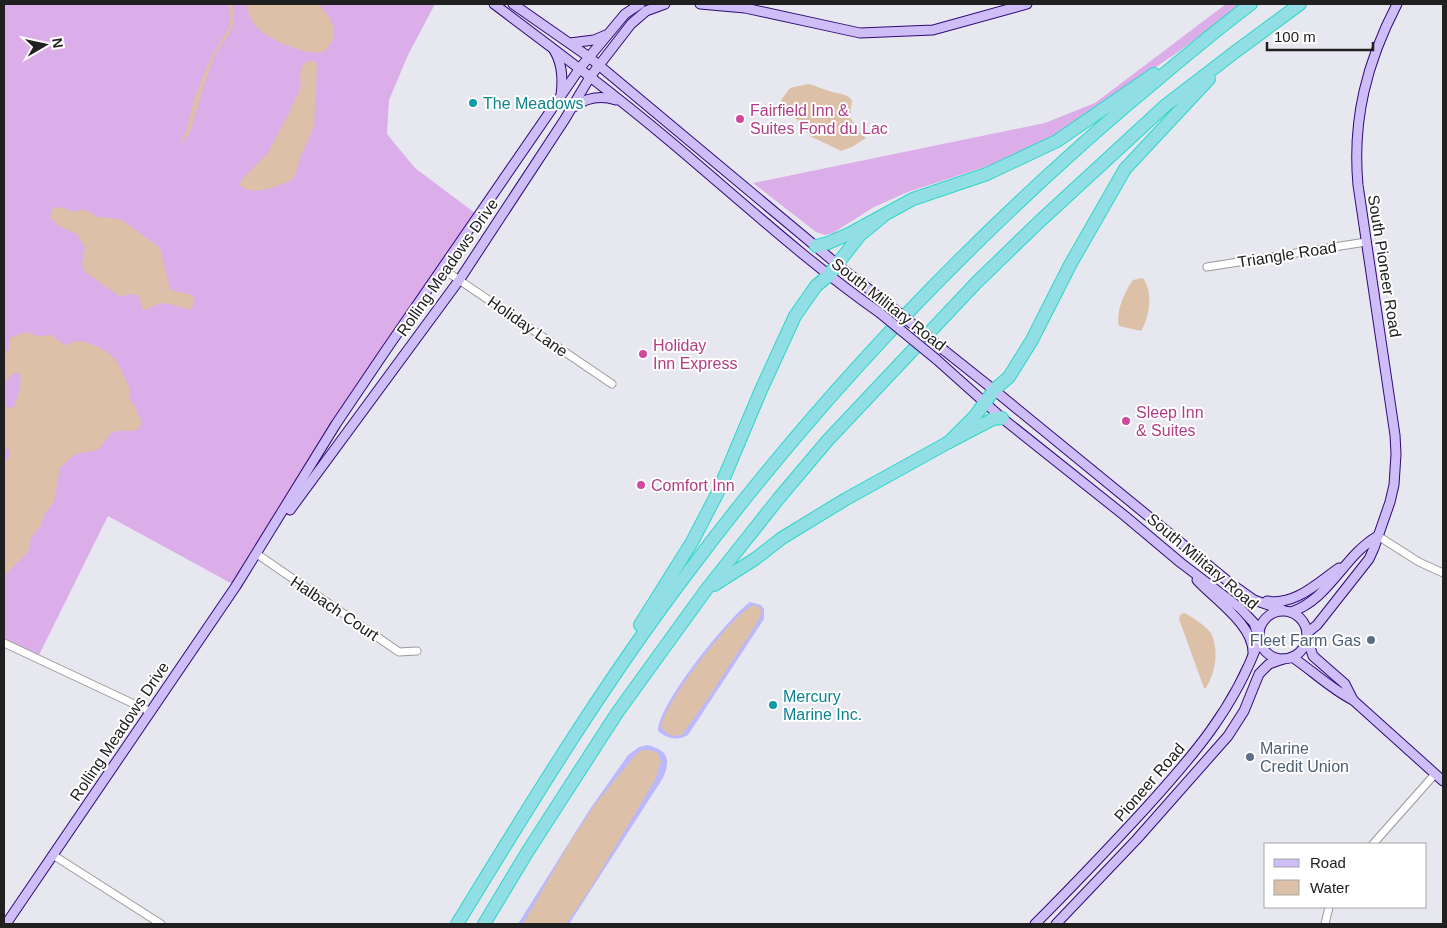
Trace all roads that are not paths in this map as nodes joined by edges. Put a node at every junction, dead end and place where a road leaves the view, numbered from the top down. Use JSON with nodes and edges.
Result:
{"nodes":[{"id":1,"x":494,"y":4,"type":"edge"},
{"id":2,"x":512,"y":4,"type":"edge"},
{"id":3,"x":640,"y":4,"type":"edge"},
{"id":4,"x":664,"y":4,"type":"edge"},
{"id":5,"x":700,"y":4,"type":"edge"},
{"id":6,"x":731,"y":4,"type":"edge"},
{"id":7,"x":1027,"y":4,"type":"edge"},
{"id":8,"x":1250,"y":4,"type":"edge"},
{"id":9,"x":1300,"y":4,"type":"edge"},
{"id":10,"x":1397,"y":4,"type":"edge"},
{"id":11,"x":745,"y":8,"type":"junction"},
{"id":12,"x":1217,"y":29,"type":"junction"},
{"id":13,"x":609,"y":34,"type":"junction"},
{"id":14,"x":570,"y":43,"type":"junction"},
{"id":15,"x":553,"y":47,"type":"junction"},
{"id":16,"x":1234,"y":52,"type":"junction"},
{"id":17,"x":589,"y":57,"type":"junction"},
{"id":18,"x":598,"y":65,"type":"junction"},
{"id":19,"x":580,"y":68,"type":"junction"},
{"id":20,"x":590,"y":77,"type":"junction"},
{"id":21,"x":560,"y":97,"type":"junction"},
{"id":22,"x":619,"y":100,"type":"junction"},
{"id":23,"x":570,"y":110,"type":"junction"},
{"id":24,"x":882,"y":217,"type":"junction"},
{"id":25,"x":1366,"y":242,"type":"junction"},
{"id":26,"x":816,"y":246,"type":"junction"},
{"id":27,"x":837,"y":264,"type":"junction"},
{"id":28,"x":1207,"y":267,"type":"dead end"},
{"id":29,"x":443,"y":269,"type":"junction"},
{"id":30,"x":828,"y":276,"type":"junction"},
{"id":31,"x":460,"y":279,"type":"junction"},
{"id":32,"x":612,"y":384,"type":"dead end"},
{"id":33,"x":994,"y":390,"type":"junction"},
{"id":34,"x":985,"y":402,"type":"junction"},
{"id":35,"x":1002,"y":418,"type":"junction"},
{"id":36,"x":949,"y":442,"type":"junction"},
{"id":37,"x":1378,"y":536,"type":"junction"},
{"id":38,"x":257,"y":554,"type":"junction"},
{"id":39,"x":1349,"y":561,"type":"junction"},
{"id":40,"x":1181,"y":564,"type":"junction"},
{"id":41,"x":1443,"y":572,"type":"edge"},
{"id":42,"x":706,"y":590,"type":"junction"},
{"id":43,"x":1249,"y":596,"type":"junction"},
{"id":44,"x":1287,"y":611,"type":"junction"},
{"id":45,"x":1307,"y":635,"type":"junction"},
{"id":46,"x":1258,"y":638,"type":"junction"},
{"id":47,"x":4,"y":644,"type":"edge"},
{"id":48,"x":416,"y":651,"type":"dead end"},
{"id":49,"x":1287,"y":658,"type":"junction"},
{"id":50,"x":1251,"y":661,"type":"junction"},
{"id":51,"x":598,"y":698,"type":"junction"},
{"id":52,"x":1353,"y":700,"type":"junction"},
{"id":53,"x":149,"y":711,"type":"junction"},
{"id":54,"x":1435,"y":774,"type":"junction"},
{"id":55,"x":1443,"y":781,"type":"edge"},
{"id":56,"x":1374,"y":843,"type":"edge"},
{"id":57,"x":52,"y":855,"type":"junction"},
{"id":58,"x":1329,"y":908,"type":"edge"},
{"id":59,"x":6,"y":924,"type":"edge"},
{"id":60,"x":161,"y":924,"type":"edge"},
{"id":61,"x":457,"y":924,"type":"edge"},
{"id":62,"x":484,"y":924,"type":"edge"},
{"id":63,"x":1035,"y":924,"type":"edge"},
{"id":64,"x":1056,"y":924,"type":"edge"},
{"id":65,"x":1325,"y":924,"type":"edge"}],
"edges":[{"from":1,"to":15,"type":"main road","name":"South Military Road"},
{"from":2,"to":14,"type":"main road","name":"South Military Road"},
{"from":3,"to":13,"type":"main road","name":"Rolling Meadows Drive"},
{"from":4,"to":18,"type":"main road","name":"Rolling Meadows Drive"},
{"from":5,"to":11,"type":"main road"},
{"from":6,"to":11,"type":"main road"},
{"from":7,"to":11,"type":"main road"},
{"from":8,"to":12,"type":"highway"},
{"from":9,"to":16,"type":"highway"},
{"from":10,"to":25,"type":"main road","name":"South Pioneer Road"},
{"from":12,"to":24,"type":"highway"},
{"from":12,"to":51,"type":"highway"},
{"from":13,"to":14,"type":"main road"},
{"from":13,"to":17,"type":"main road","name":"Rolling Meadows Drive"},
{"from":14,"to":17,"type":"main road","name":"South Military Road"},
{"from":15,"to":19,"type":"main road","name":"South Military Road"},
{"from":15,"to":21,"type":"main road"},
{"from":16,"to":33,"type":"highway"},
{"from":16,"to":42,"type":"highway"},
{"from":17,"to":18,"type":"main road","name":"South Military Road"},
{"from":17,"to":19,"type":"main road","name":"Rolling Meadows Drive"},
{"from":18,"to":20,"type":"main road","name":"Rolling Meadows Drive"},
{"from":18,"to":26,"type":"main road","name":"South Military Road"},
{"from":19,"to":20,"type":"main road","name":"South Military Road"},
{"from":19,"to":21,"type":"main road","name":"Rolling Meadows Drive"},
{"from":20,"to":22,"type":"main road","name":"South Military Road"},
{"from":20,"to":23,"type":"main road","name":"Rolling Meadows Drive"},
{"from":21,"to":29,"type":"main road","name":"Rolling Meadows Drive"},
{"from":22,"to":23,"type":"main road"},
{"from":22,"to":30,"type":"main road","name":"South Military Road"},
{"from":23,"to":31,"type":"main road","name":"Rolling Meadows Drive"},
{"from":24,"to":26,"type":"highway"},
{"from":24,"to":27,"type":"highway"},
{"from":25,"to":28,"type":"street","name":"Triangle Road"},
{"from":25,"to":37,"type":"main road","name":"South Pioneer Road"},
{"from":26,"to":27,"type":"main road","name":"South Military Road"},
{"from":27,"to":30,"type":"highway"},
{"from":27,"to":33,"type":"main road","name":"South Military Road","bridge":true},
{"from":29,"to":31,"type":"street","name":"Holiday Lane"},
{"from":29,"to":38,"type":"main road","name":"Rolling Meadows Drive"},
{"from":30,"to":34,"type":"main road","name":"South Military Road","bridge":true},
{"from":30,"to":51,"type":"highway"},
{"from":31,"to":32,"type":"street","name":"Holiday Lane"},
{"from":31,"to":38,"type":"main road","name":"Rolling Meadows Drive"},
{"from":33,"to":34,"type":"highway"},
{"from":33,"to":43,"type":"main road","name":"South Military Road"},
{"from":34,"to":35,"type":"main road","name":"South Military Road"},
{"from":34,"to":36,"type":"highway"},
{"from":35,"to":36,"type":"highway"},
{"from":35,"to":40,"type":"main road","name":"South Military Road"},
{"from":36,"to":42,"type":"highway"},
{"from":37,"to":39,"type":"main road"},
{"from":37,"to":41,"type":"street"},
{"from":37,"to":45,"type":"main road","name":"South Pioneer Road"},
{"from":38,"to":48,"type":"street","name":"Halbach Court"},
{"from":38,"to":53,"type":"main road","name":"Rolling Meadows Drive"},
{"from":39,"to":43,"type":"main road"},
{"from":39,"to":44,"type":"main road"},
{"from":40,"to":46,"type":"main road","name":"South Military Road"},
{"from":40,"to":50,"type":"main road"},
{"from":42,"to":62,"type":"highway"},
{"from":43,"to":44,"type":"main road","name":"South Military Road"},
{"from":44,"to":45,"type":"main road"},
{"from":44,"to":46,"type":"main road"},
{"from":45,"to":49,"type":"main road"},
{"from":45,"to":52,"type":"main road"},
{"from":46,"to":49,"type":"main road"},
{"from":46,"to":50,"type":"main road","name":"Pioneer Road"},
{"from":47,"to":53,"type":"street"},
{"from":49,"to":52,"type":"main road"},
{"from":49,"to":64,"type":"main road","name":"Pioneer Road"},
{"from":50,"to":63,"type":"main road","name":"Pioneer Road"},
{"from":51,"to":61,"type":"highway"},
{"from":52,"to":54,"type":"main road"},
{"from":53,"to":57,"type":"main road","name":"Rolling Meadows Drive"},
{"from":54,"to":55,"type":"main road"},
{"from":54,"to":56,"type":"street"},
{"from":57,"to":59,"type":"main road","name":"Rolling Meadows Drive"},
{"from":57,"to":60,"type":"street"},
{"from":58,"to":65,"type":"street"}]}
